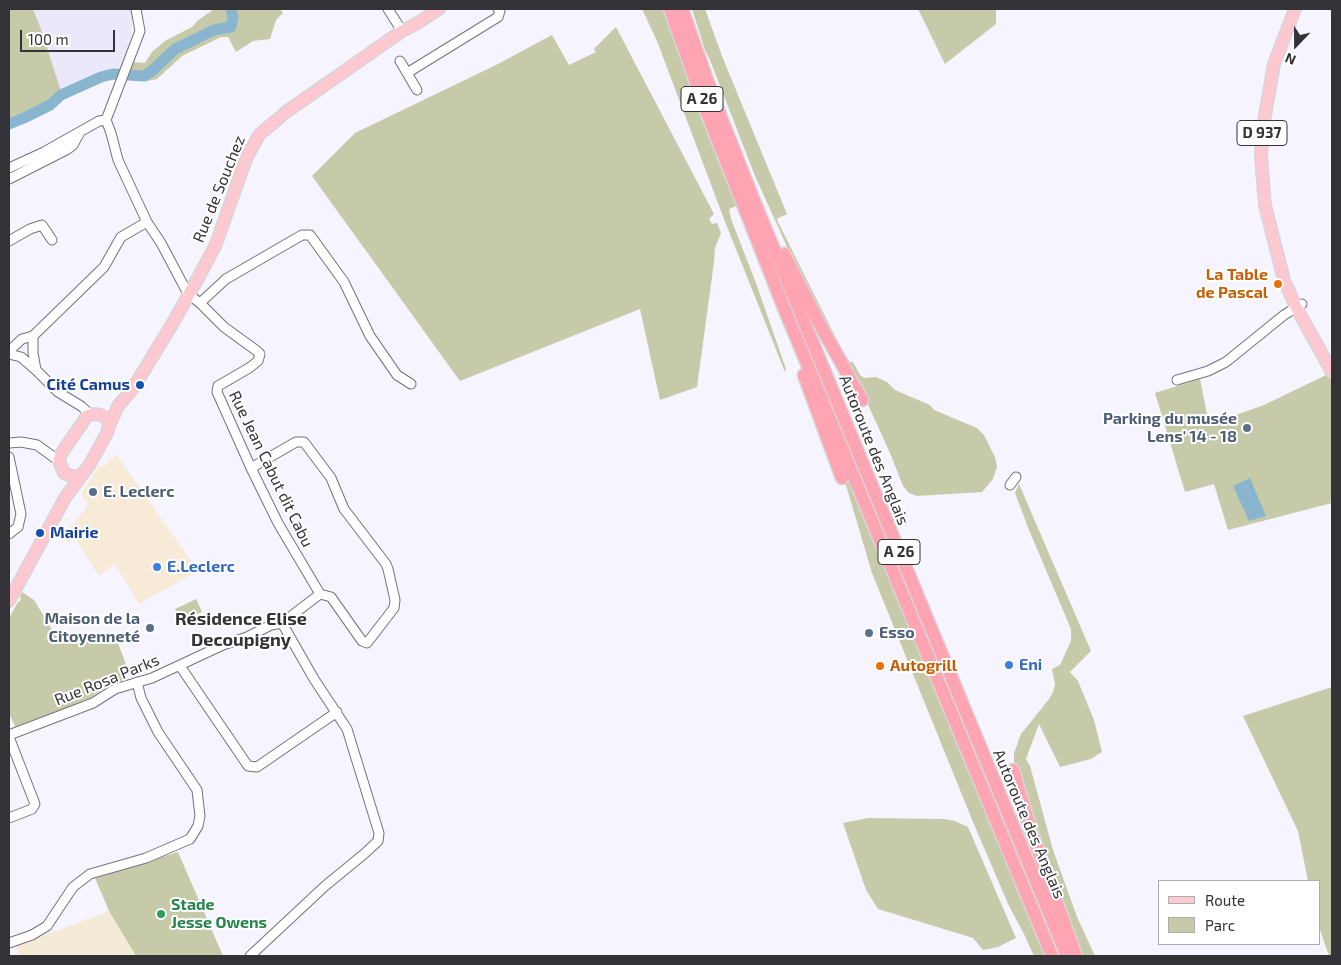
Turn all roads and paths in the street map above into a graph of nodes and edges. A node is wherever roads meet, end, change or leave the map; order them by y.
1 (136, 9) edge
2 (388, 9) edge
3 (429, 9) edge
4 (439, 9) edge
5 (498, 9) edge
6 (670, 9) edge
7 (682, 9) edge
8 (1296, 9) edge
9 (402, 31) junction
10 (400, 61) dead end
11 (407, 73) junction
12 (417, 90) dead end
13 (106, 120) junction
14 (80, 132) junction
15 (733, 148) junction
16 (9, 168) edge
17 (9, 179) edge
18 (147, 222) junction
19 (9, 240) edge
20 (52, 240) dead end
21 (188, 294) junction
22 (200, 303) junction
23 (1299, 306) junction
24 (784, 308) junction
25 (34, 336) junction
26 (9, 352) edge
27 (1332, 359) edge
28 (36, 370) junction
29 (1332, 372) edge
30 (1177, 380) dead end
31 (411, 384) dead end
32 (862, 400) dead end
33 (118, 406) junction
34 (94, 414) junction
35 (109, 426) junction
36 (9, 443) edge
37 (66, 446) junction
38 (42, 448) junction
39 (9, 457) edge
40 (59, 462) junction
41 (251, 468) junction
42 (64, 473) junction
43 (80, 476) junction
44 (1016, 477) dead end
45 (842, 478) dead end
46 (1010, 485) dead end
47 (65, 498) junction
48 (9, 534) edge
49 (320, 594) junction
50 (9, 601) edge
51 (282, 623) junction
52 (180, 666) junction
53 (137, 682) junction
54 (337, 712) junction
55 (9, 736) edge
56 (1013, 770) dead end
57 (9, 818) edge
58 (10, 943) edge
59 (250, 956) edge
60 (1052, 956) edge
61 (1067, 956) edge
62 (1076, 956) edge

1 - 13 street
2 - 9 street
3 - 9 main road, Rue de Souchez
4 - 9 main road, Rue de Souchez
5 - 11 street
6 - 24 highway, Autoroute des Anglais / A 26
7 - 15 highway, Autoroute des Anglais / A 26
8 - 23 main road, D 937
9 - 21 main road, Rue de Souchez
10 - 11 street
11 - 12 street
13 - 14 street
13 - 18 street
14 - 16 street
14 - 17 street
15 - 32 highway
15 - 61 highway, Autoroute des Anglais / A 26
18 - 21 street
18 - 25 street
19 - 20 street
21 - 22 street
21 - 33 main road, Rue de Souchez
22 - 31 street
22 - 41 street, Rue Jean Cabut dit Cabu
23 - 27 main road
23 - 29 main road, D 937
23 - 30 street
24 - 45 highway
24 - 60 highway, Autoroute des Anglais / A 26
25 - 26 street
25 - 28 street
26 - 28 street
28 - 34 street
33 - 34 main road, Rue de Souchez
33 - 35 main road, Rue de Souchez
34 - 35 main road
34 - 37 main road
35 - 43 main road, Rue de Souchez
36 - 38 street
37 - 38 street
37 - 40 main road
38 - 40 street
39 - 48 street
40 - 42 main road
41 - 49 street, Rue Jean Cabut dit Cabu
41 - 49 street
42 - 43 main road
42 - 47 main road
43 - 47 main road
44 - 46 street
47 - 50 main road
49 - 51 street, Rue Rosa Parks
51 - 52 street, Rue Rosa Parks
51 - 54 street
52 - 53 street, Rue Rosa Parks
52 - 54 street
53 - 55 street, Rue Rosa Parks
53 - 58 street
54 - 59 street
55 - 57 street
56 - 62 highway

